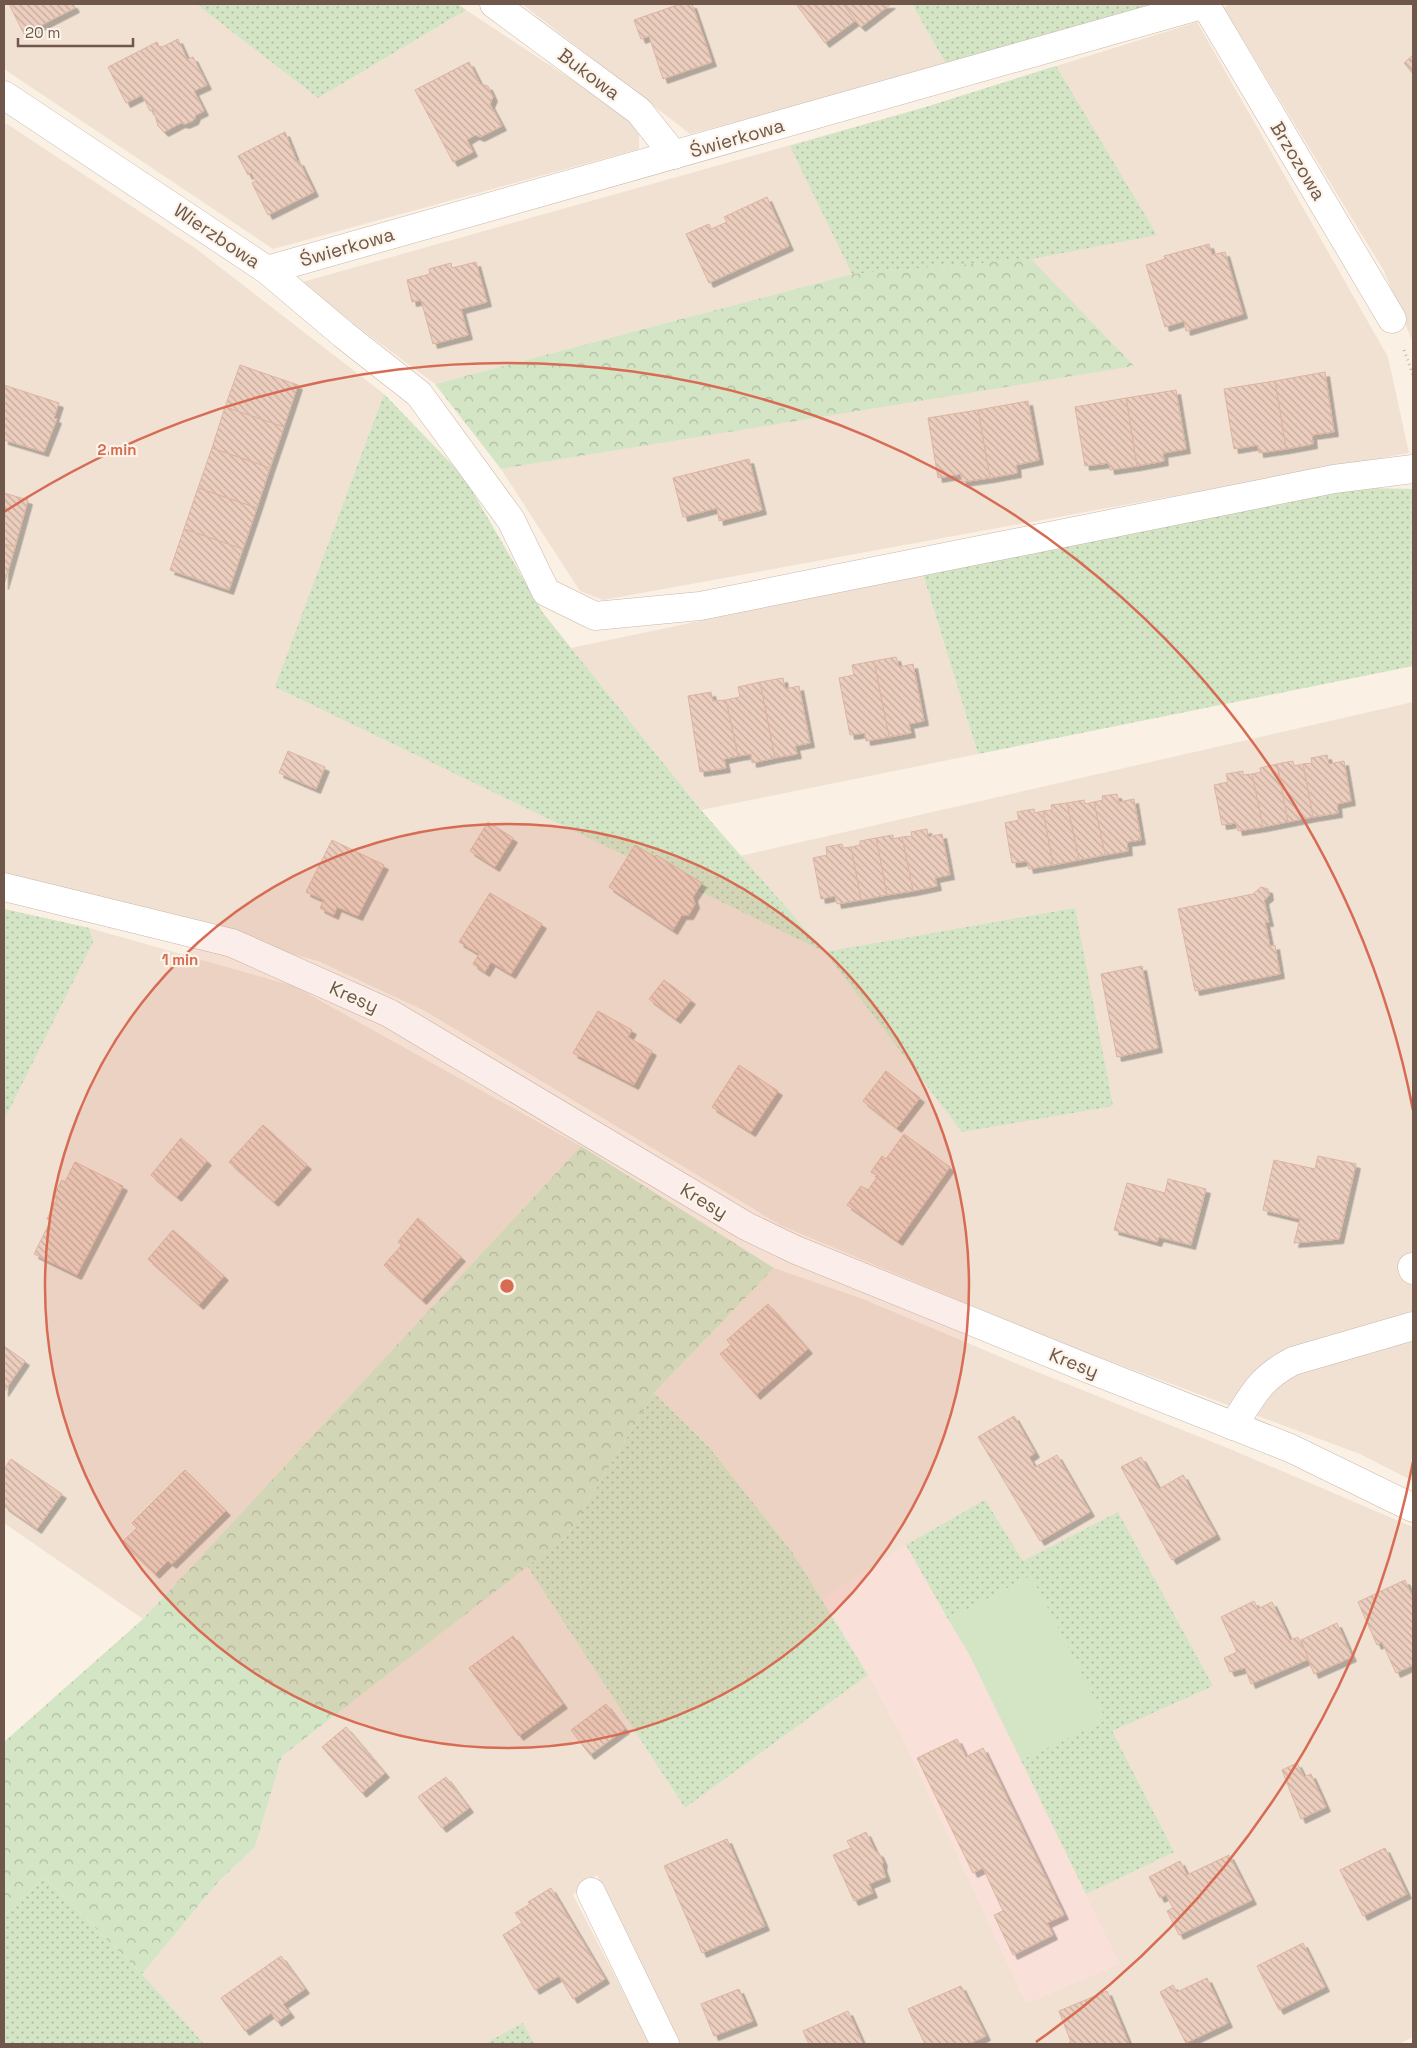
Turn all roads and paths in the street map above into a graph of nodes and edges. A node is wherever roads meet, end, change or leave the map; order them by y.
1 (494, 4) edge
2 (1205, 4) edge
3 (4, 95) edge
4 (674, 156) junction
5 (267, 270) junction
6 (1392, 319) dead end
7 (1413, 469) edge
8 (4, 887) edge
9 (1413, 1326) edge
10 (1233, 1426) junction
11 (1413, 1508) edge
12 (591, 1892) dead end
13 (665, 2044) edge

1 - 4 street, Bukowa
2 - 4 street, Świerkowa
2 - 6 street, Brzozowa
3 - 5 street, Wierzbowa
4 - 5 street, Świerkowa
5 - 7 street, Wierzbowa
8 - 10 street, Kresy
9 - 10 street
10 - 11 street, Kresy
12 - 13 street

